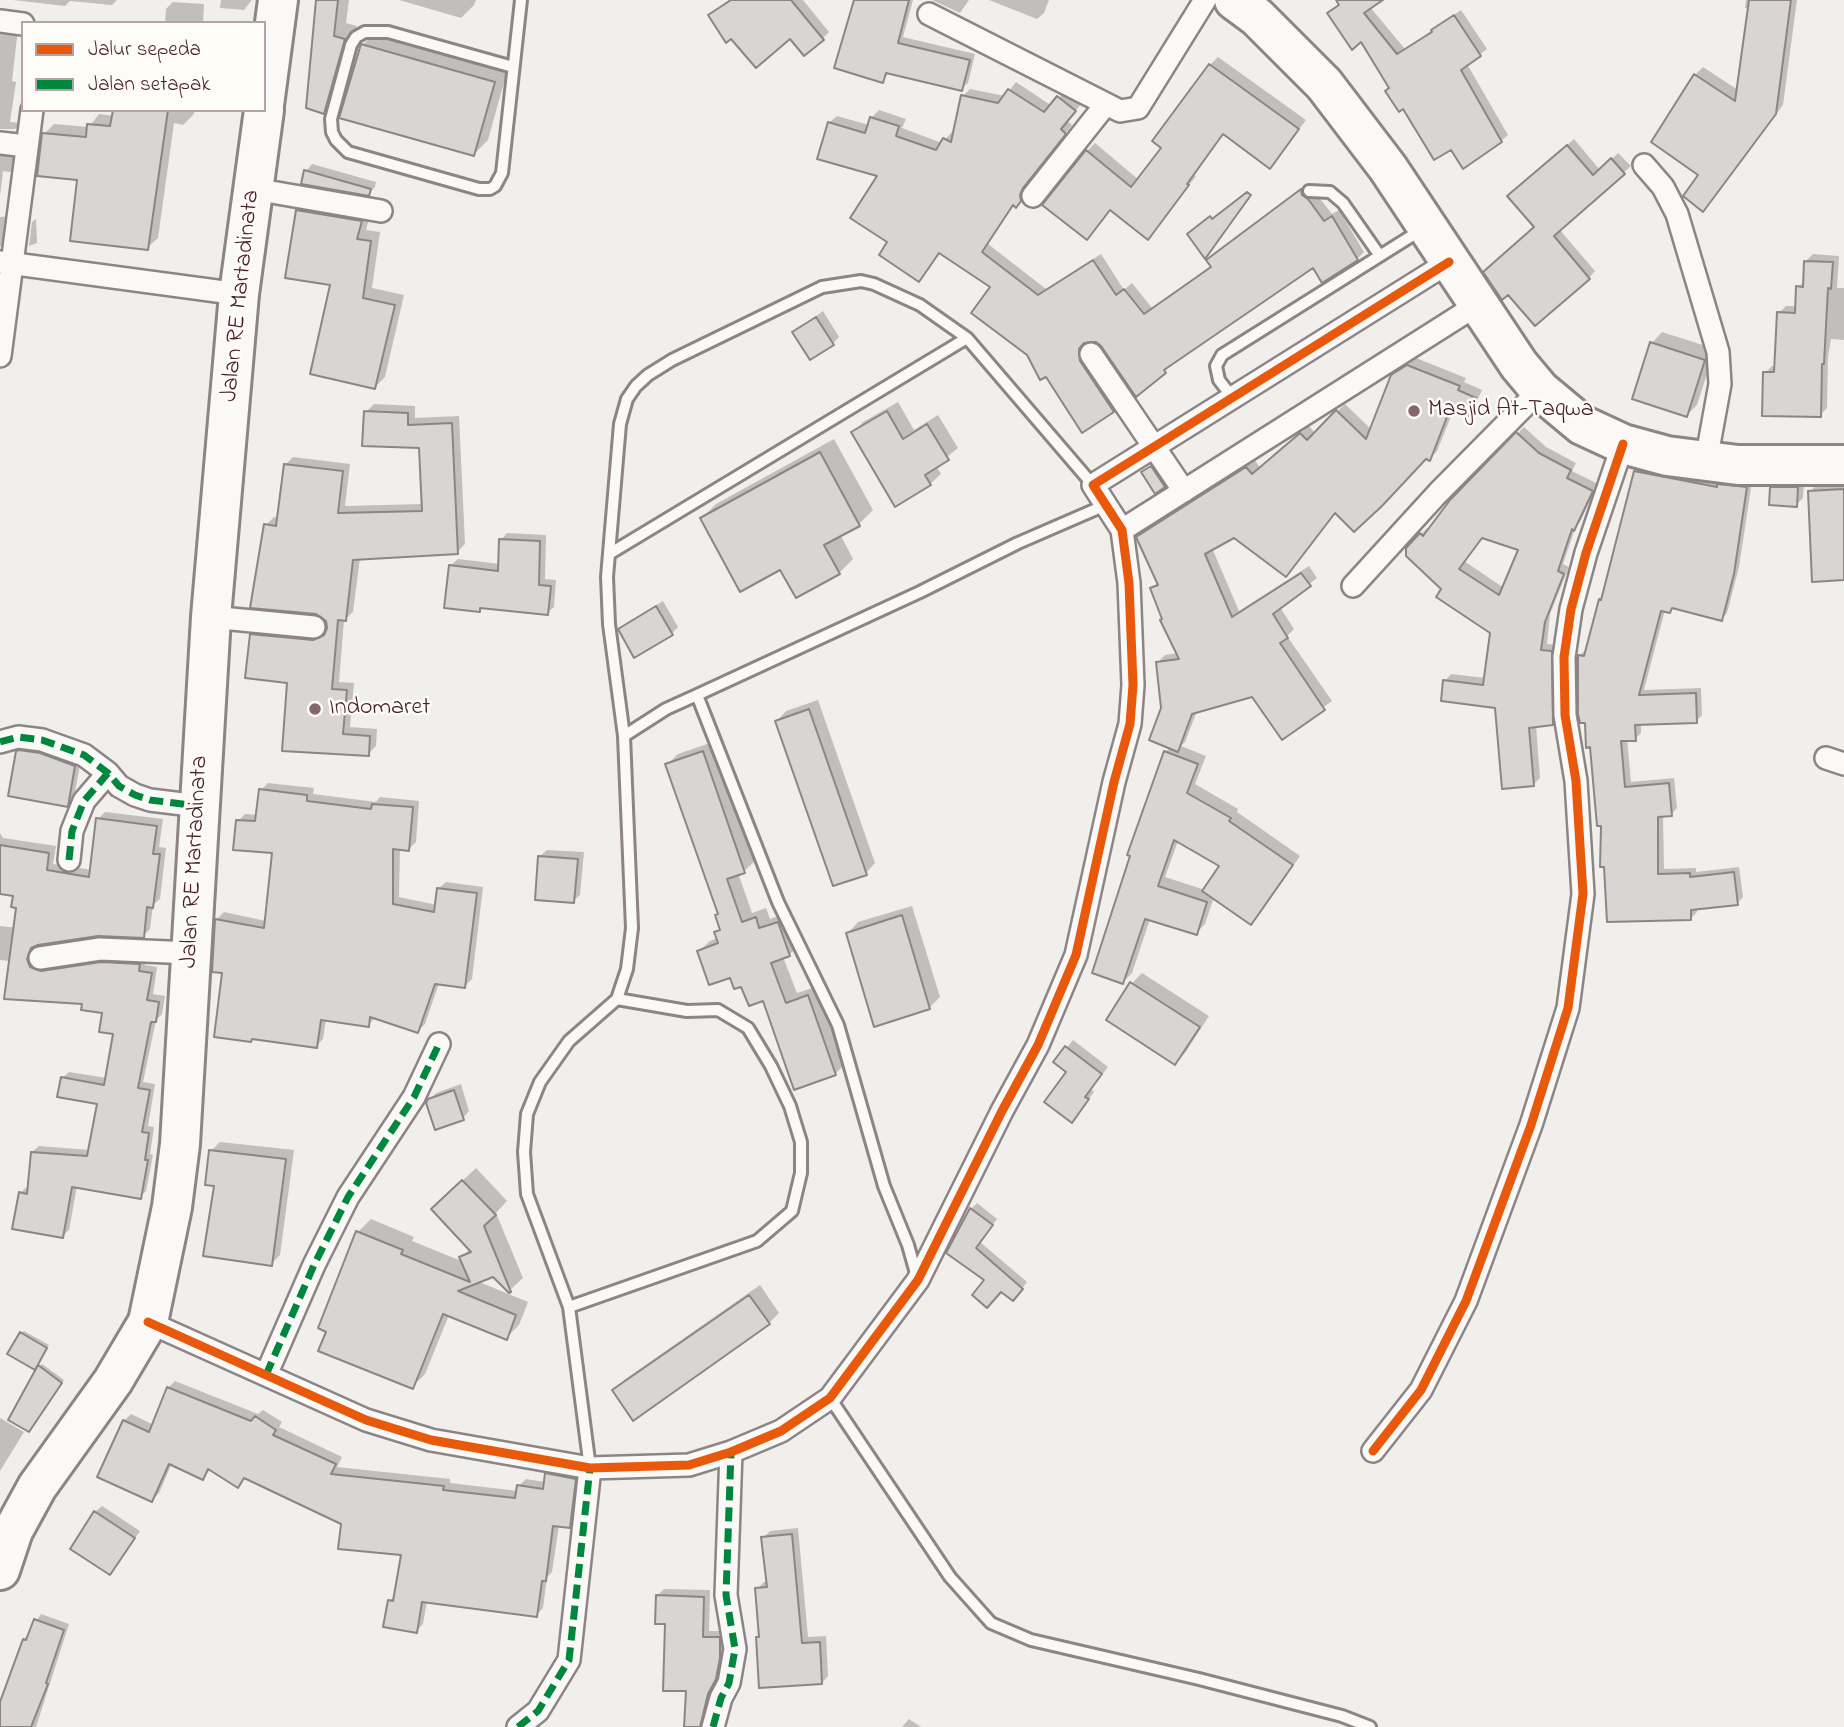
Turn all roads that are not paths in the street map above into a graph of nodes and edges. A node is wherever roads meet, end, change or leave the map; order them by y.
1 (278, 0) edge
2 (521, 0) edge
3 (1205, 0) edge
4 (1234, 0) edge
5 (929, 14) dead end
6 (0, 21) edge
7 (21, 24) edge
8 (513, 67) junction
9 (266, 93) edge
10 (1106, 104) junction
11 (32, 112) edge
12 (264, 112) edge
13 (0, 143) edge
14 (26, 146) junction
15 (1644, 165) dead end
16 (254, 189) junction
17 (1309, 191) dead end
18 (1033, 196) dead end
19 (381, 211) dead end
20 (1426, 227) junction
21 (1380, 256) junction
22 (1449, 262) junction
23 (6, 263) edge
24 (239, 294) junction
25 (1477, 305) junction
26 (967, 338) junction
27 (1091, 354) dead end
28 (0, 356) edge
29 (1540, 390) junction
30 (1232, 397) junction
31 (1623, 444) junction
32 (1154, 447) junction
33 (1706, 461) junction
34 (1844, 465) edge
35 (1093, 485) junction
36 (1184, 491) junction
37 (1108, 504) junction
38 (1122, 530) junction
39 (609, 554) junction
40 (1353, 586) dead end
41 (211, 617) junction
42 (314, 627) dead end
43 (697, 695) junction
44 (624, 736) junction
45 (0, 742) edge
46 (108, 773) junction
47 (200, 806) junction
48 (69, 860) dead end
49 (191, 953) junction
50 (40, 958) dead end
51 (617, 999) junction
52 (439, 1044) dead end
53 (918, 1280) junction
54 (569, 1307) junction
55 (148, 1322) junction
56 (267, 1375) junction
57 (830, 1398) junction
58 (1373, 1451) dead end
59 (731, 1452) junction
60 (590, 1468) junction
61 (0, 1570) edge
62 (518, 1727) edge
63 (713, 1727) edge
64 (1370, 1727) edge

1 - 9 highway, Jalan RE Martadinata
2 - 8 lane
3 - 10 street
4 - 20 highway
5 - 10 street
6 - 7 street
8 - 8 lane
10 - 18 street
11 - 14 street
12 - 16 highway, Jalan RE Martadinata
13 - 14 street
14 - 23 street
15 - 33 street
16 - 19 street
16 - 24 highway, Jalan RE Martadinata
17 - 21 lane
20 - 21 lane
20 - 22 highway
21 - 30 lane
22 - 25 highway
22 - 30 street
23 - 24 street
23 - 28 street
24 - 41 highway, Jalan RE Martadinata
25 - 29 highway
25 - 36 street
26 - 35 lane
26 - 39 lane
26 - 39 lane
27 - 32 street
29 - 31 highway
29 - 40 street
30 - 32 street
31 - 33 highway
31 - 58 street
32 - 35 street
32 - 36 street
33 - 34 highway
35 - 37 street
36 - 38 street
37 - 38 street
37 - 43 lane
38 - 53 street
39 - 44 lane
41 - 42 street
41 - 47 highway, Jalan RE Martadinata
43 - 44 lane
43 - 53 lane
44 - 51 lane
45 - 46 street
46 - 47 street
46 - 48 street
47 - 49 highway, Jalan RE Martadinata
49 - 50 street
49 - 55 highway, Jalan RE Martadinata
51 - 54 lane
51 - 54 lane
52 - 56 street
53 - 57 street
54 - 60 lane
55 - 56 street
55 - 61 highway, Jalan RE Martadinata
56 - 60 street
57 - 59 street
57 - 64 lane
59 - 60 street
59 - 63 street
60 - 62 street

